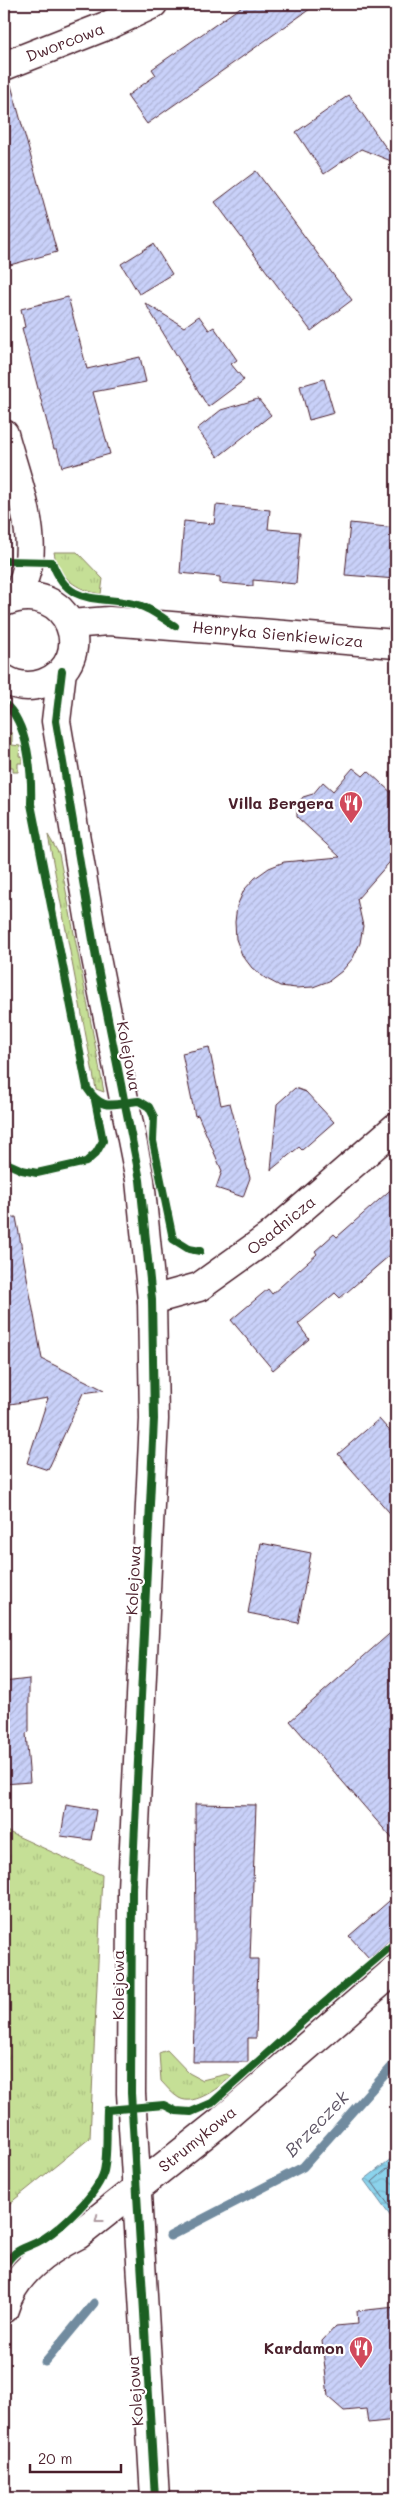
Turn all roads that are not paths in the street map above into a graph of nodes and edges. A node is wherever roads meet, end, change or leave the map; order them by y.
1 (153, 4) edge
2 (4, 66) edge
3 (4, 434) edge
4 (21, 599) edge
5 (70, 624) junction
6 (396, 644) edge
7 (62, 671) junction
8 (4, 679) edge
9 (37, 686) junction
10 (56, 721) junction
11 (396, 1127) edge
12 (152, 1300) junction
13 (396, 1969) edge
14 (136, 2189) junction
15 (4, 2309) edge
16 (156, 2498) edge

1 - 2 street, Dworcowa
3 - 4 street
4 - 5 street
5 - 6 street, Henryka Sienkiewicza
5 - 7 street, Kolejowa
7 - 9 street
7 - 10 street, Kolejowa
8 - 9 street
9 - 10 street, Kolejowa
10 - 12 street, Kolejowa
11 - 12 street, Osadnicza
12 - 14 street, Kolejowa
13 - 14 street, Strumykowa
14 -> 15 street, Strumykowa
14 - 16 street, Kolejowa

